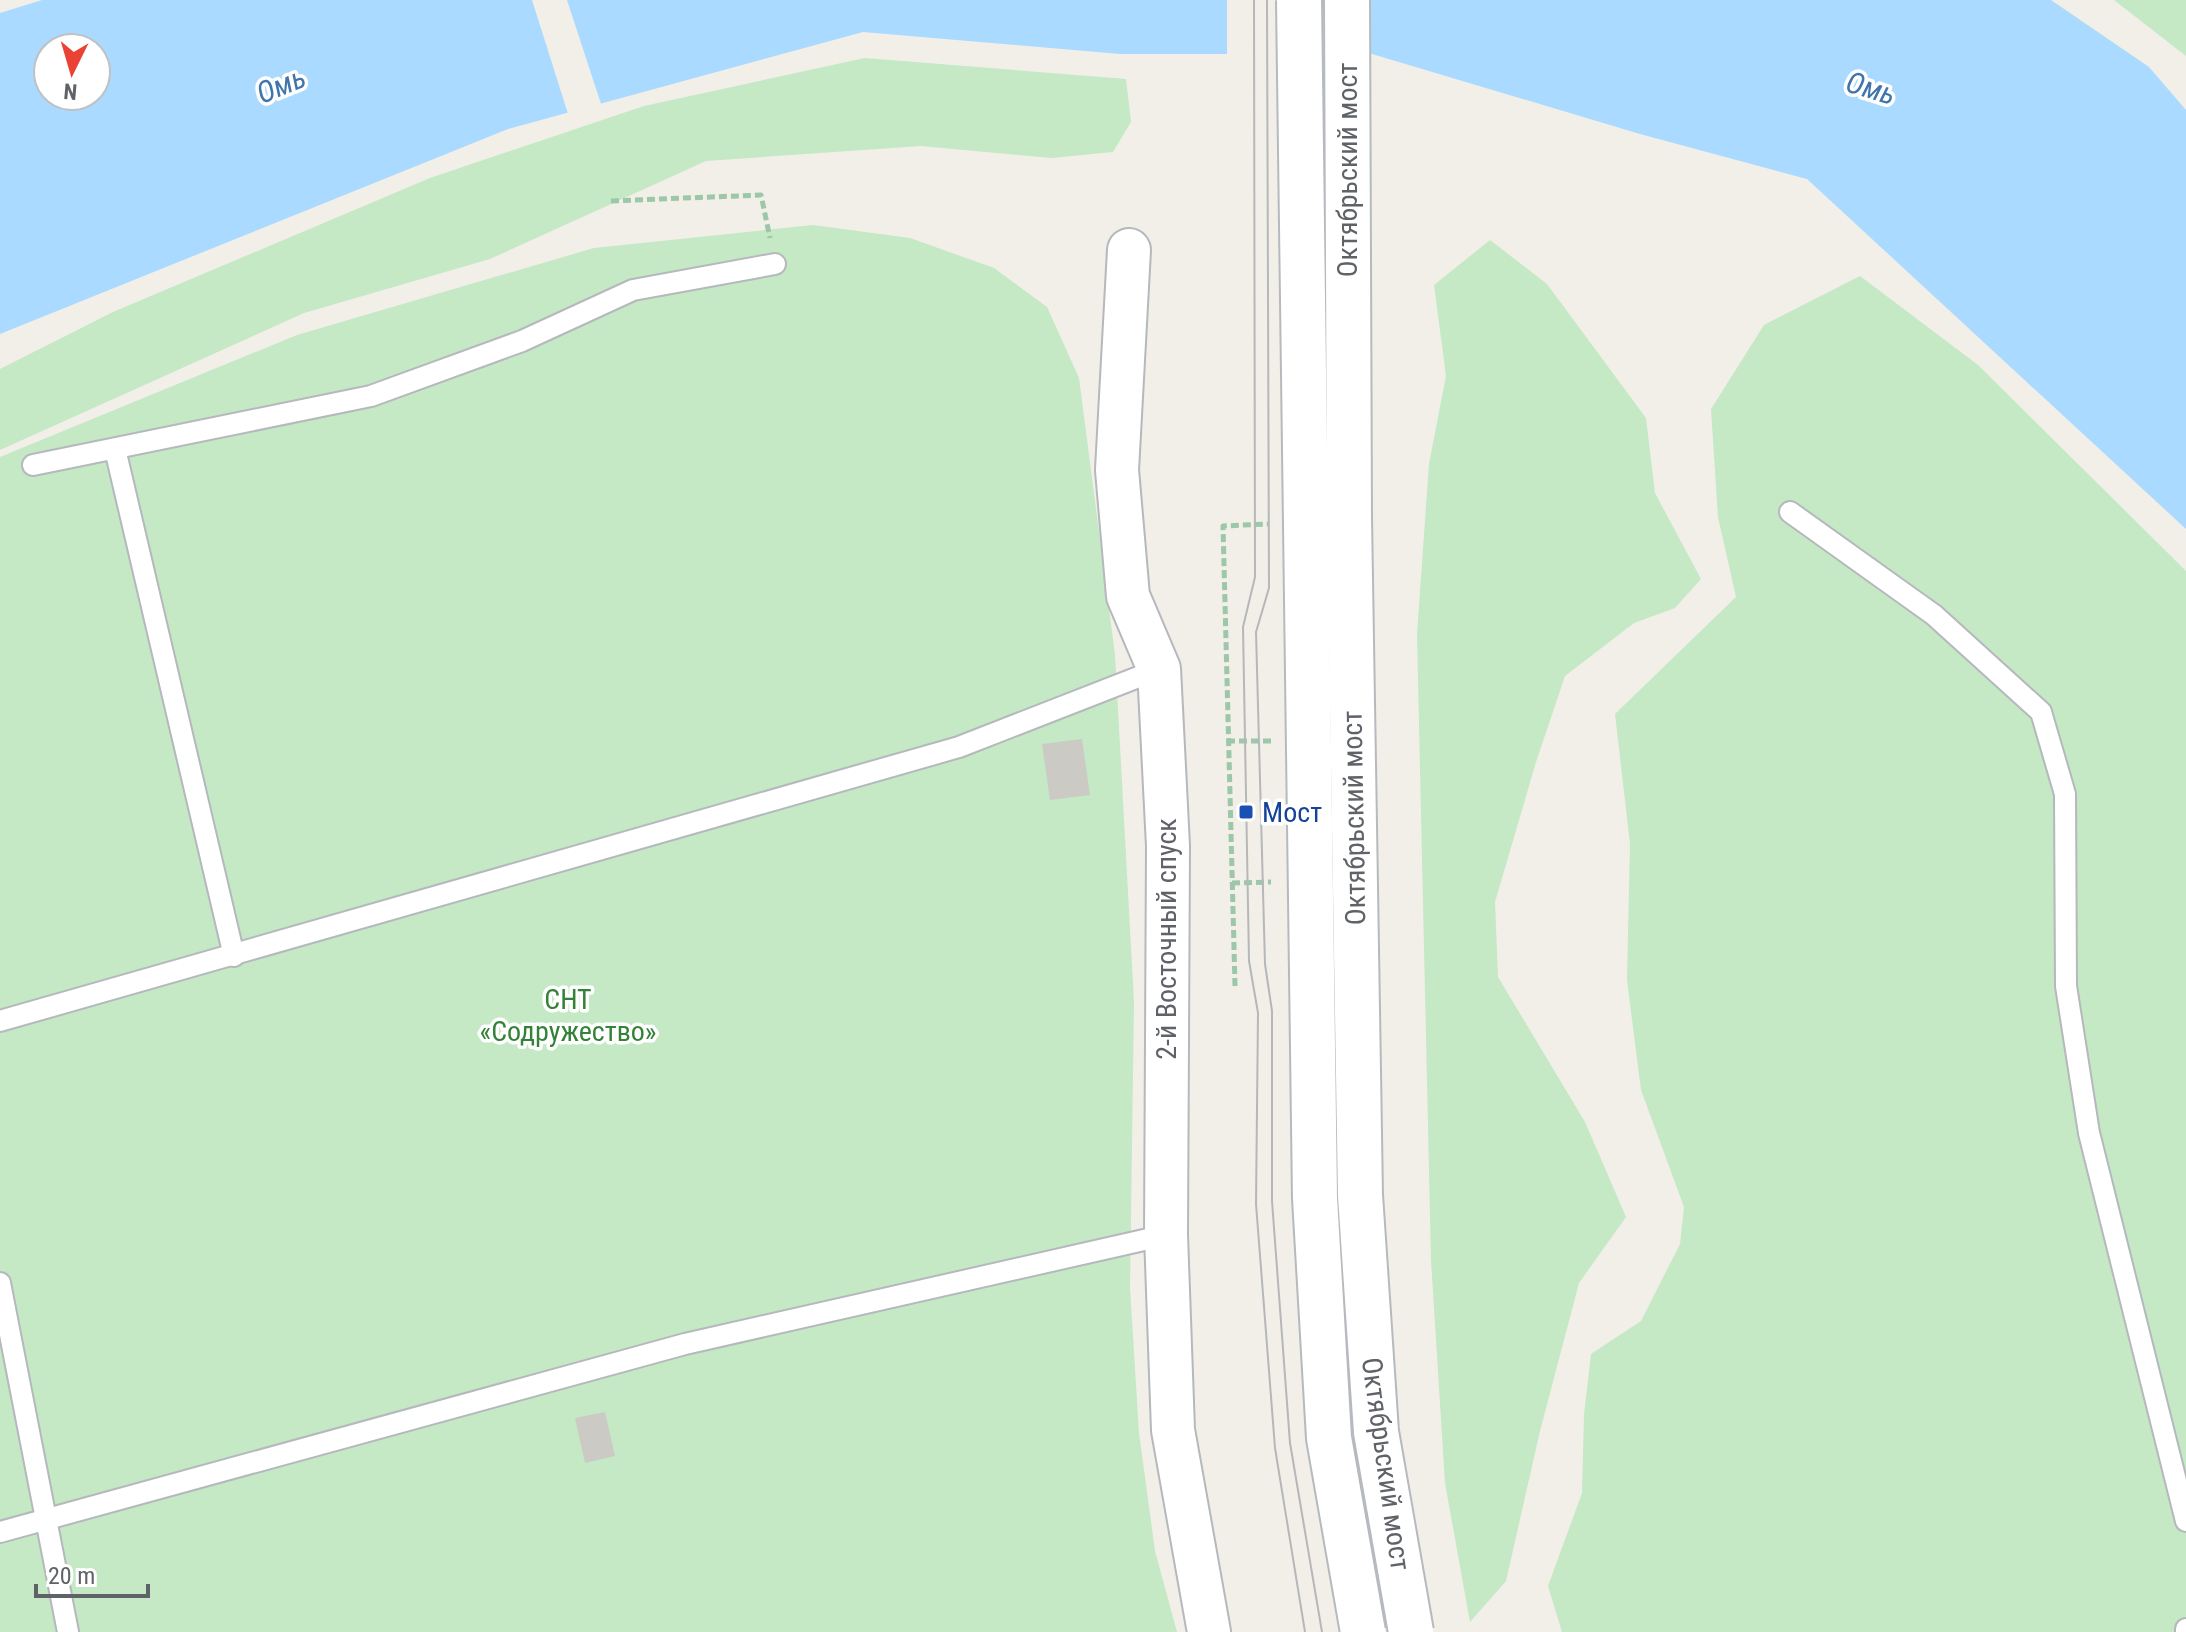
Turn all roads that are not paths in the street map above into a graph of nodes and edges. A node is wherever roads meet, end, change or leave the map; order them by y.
1 (1299, 0) edge
2 (1347, 0) edge
3 (1129, 250) dead end
4 (775, 264) road end
5 (115, 449) junction
6 (33, 465) dead end
7 (1790, 512) dead end
8 (1159, 669) junction
9 (234, 956) junction
10 (0, 1021) edge
11 (1166, 1235) junction
12 (0, 1283) edge
13 (47, 1520) junction
14 (2186, 1521) edge
15 (0, 1532) edge
16 (68, 1632) edge
17 (1209, 1632) edge
18 (1363, 1632) edge
19 (1411, 1632) edge

1 - 18 main road, Октябрьский мост, bridge
2 - 19 main road, Октябрьский мост, bridge
3 - 8 street, 2-й Восточный спуск
4 - 5 lane
5 - 6 lane
5 - 9 lane
7 - 14 lane
8 - 9 lane
8 - 11 street, 2-й Восточный спуск
9 - 10 lane
11 - 13 lane
11 - 17 street, 2-й Восточный спуск
12 - 13 lane
13 - 15 lane
13 - 16 lane

